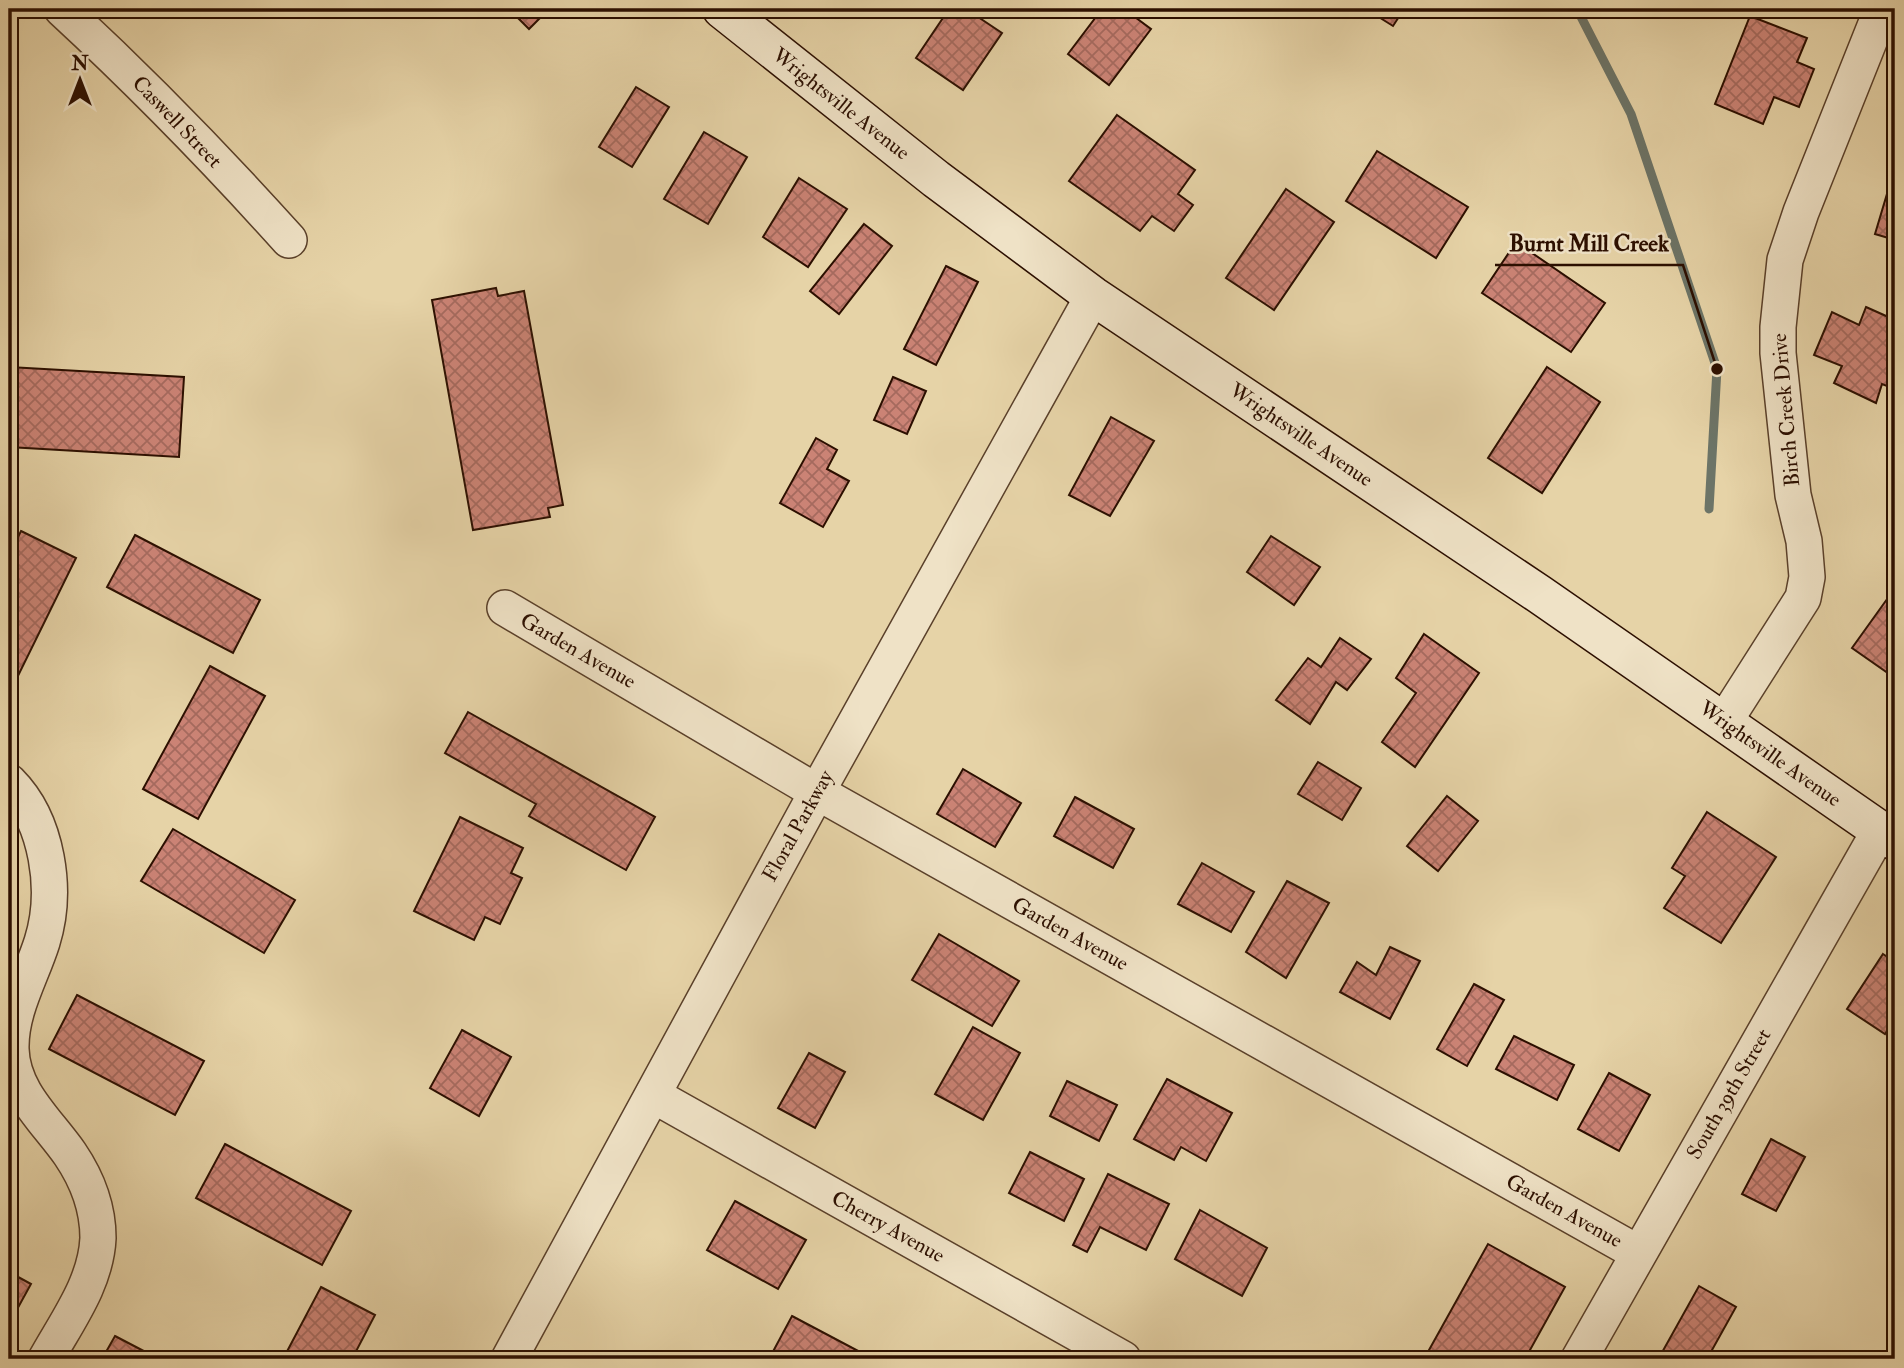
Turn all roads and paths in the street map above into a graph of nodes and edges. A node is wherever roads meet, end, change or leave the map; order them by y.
1 (62, 9) edge
2 (722, 9) edge
3 (1882, 9) edge
4 (289, 240) dead end
5 (1093, 296) junction
6 (505, 608) dead end
7 (1724, 722) junction
8 (9, 782) edge
9 (817, 792) junction
10 (1887, 835) edge
11 (653, 1095) junction
12 (1638, 1253) junction
13 (46, 1359) edge
14 (509, 1359) edge
15 (1123, 1359) edge
16 (1579, 1359) edge

1 - 4 street, Caswell Street
2 - 5 street, Wrightsville Avenue
3 - 7 street, Birch Creek Drive
5 - 7 street, Wrightsville Avenue
5 - 9 street, Floral Parkway
6 - 9 street, Garden Avenue
7 - 10 street, Wrightsville Avenue
8 - 13 street
9 - 11 street, Floral Parkway
9 - 12 street, Garden Avenue
10 - 12 street, South 39th Street
11 - 14 street, Floral Parkway
11 - 15 street, Cherry Avenue
12 - 16 street, South 39th Street

